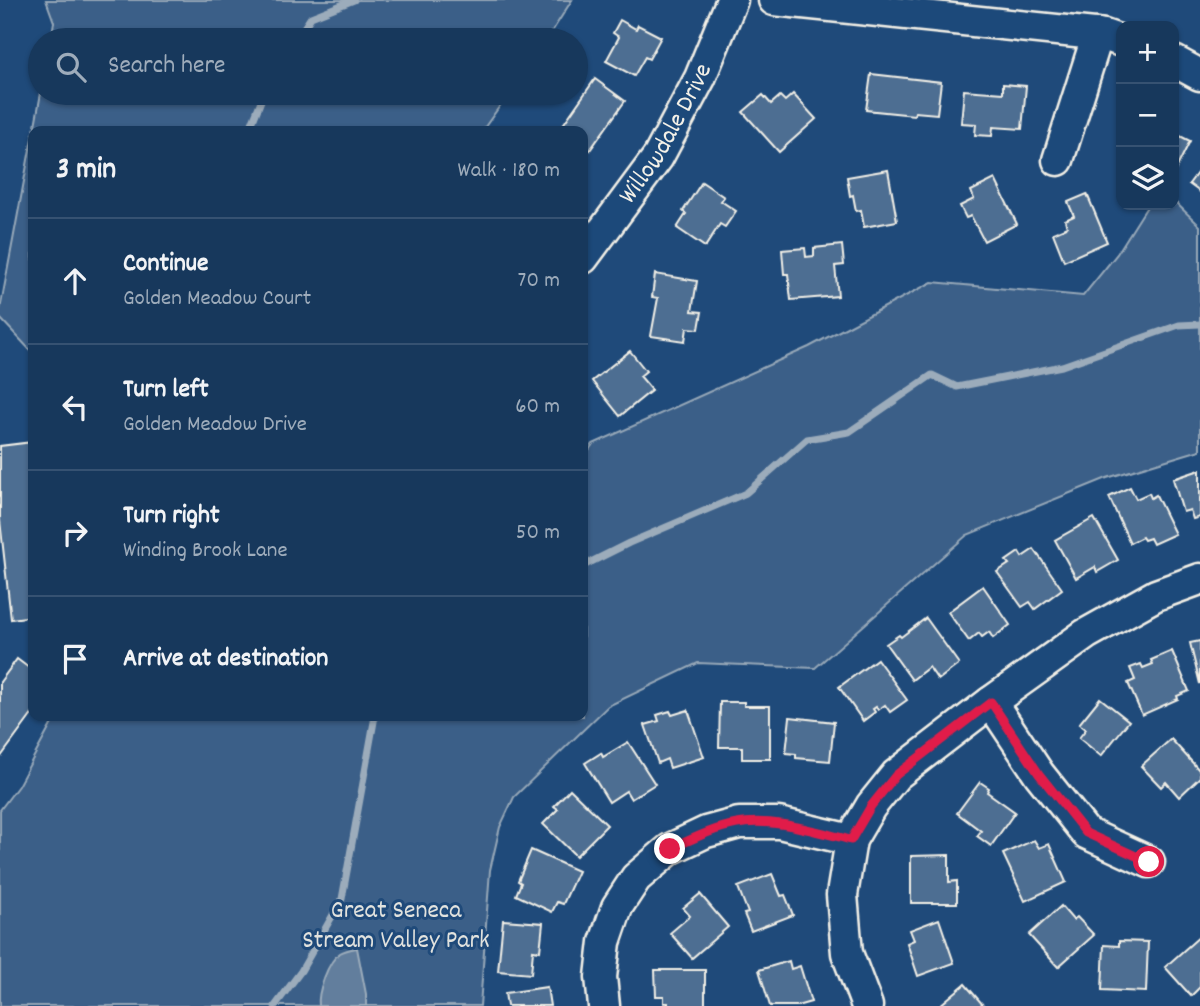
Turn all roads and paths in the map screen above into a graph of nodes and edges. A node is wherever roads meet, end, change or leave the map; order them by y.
1 (732, 0) edge
2 (774, 0) edge
3 (932, 9) edge
4 (1109, 37) edge
5 (1179, 64) edge
6 (1200, 75) edge
7 (1058, 160) dead end
8 (588, 251) edge
9 (1200, 579) edge
10 (991, 702) junction
11 (851, 840) junction
12 (1149, 862) dead end
13 (604, 1006) edge
14 (867, 1006) edge

1 - 8 street, Willowdale Drive
2 - 3 street
3 - 4 street
4 - 7 street
5 - 6 street
9 - 10 street
10 - 11 street
10 - 12 street
11 - 13 street
11 - 14 street

